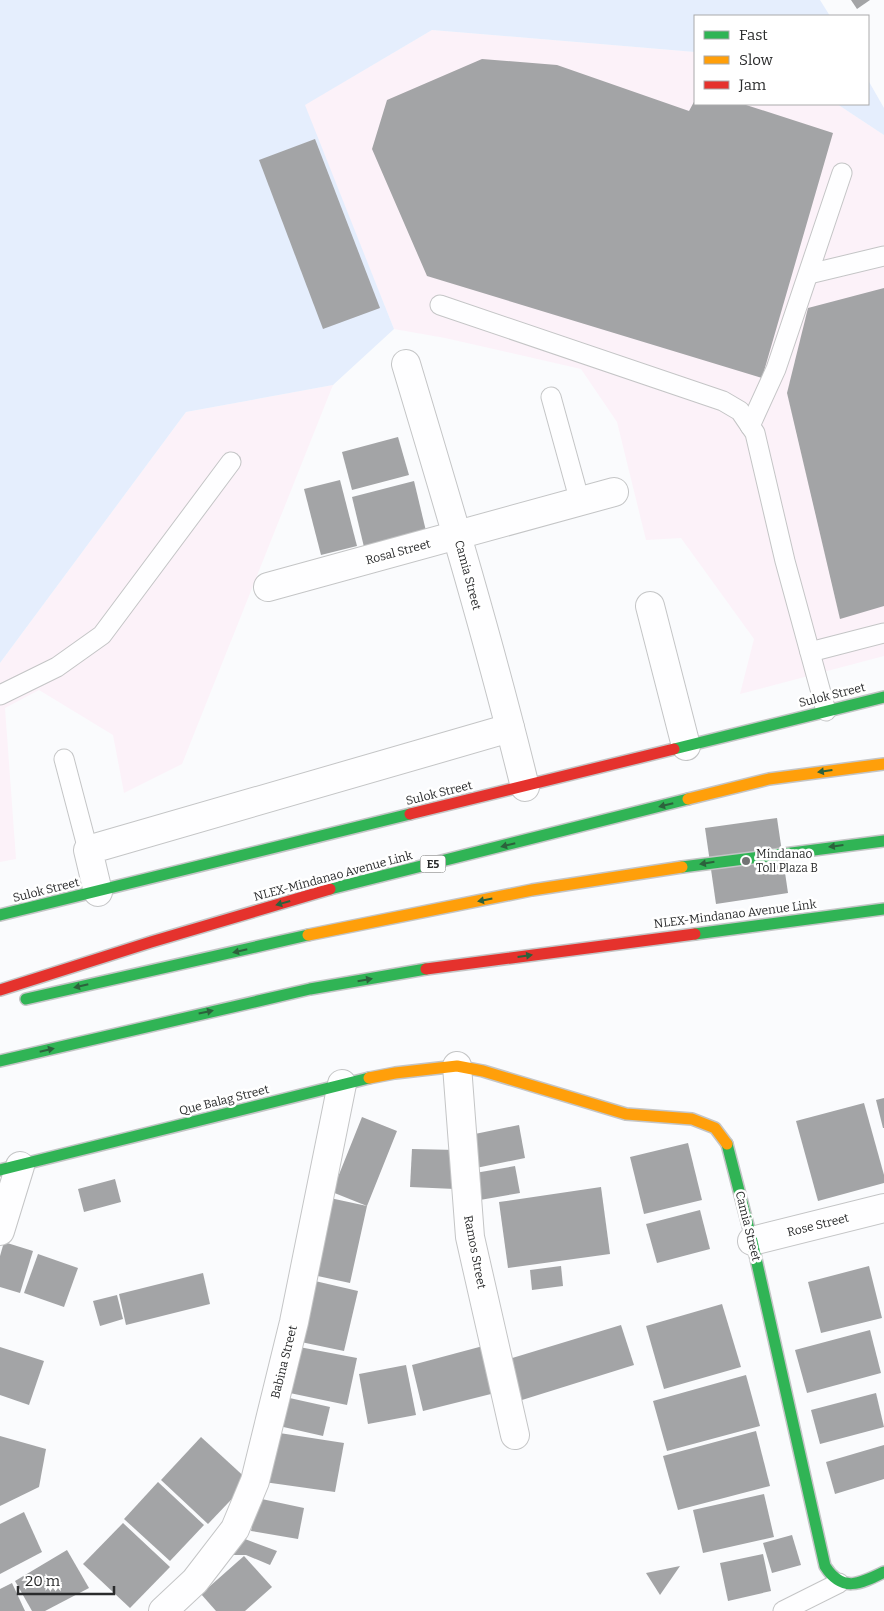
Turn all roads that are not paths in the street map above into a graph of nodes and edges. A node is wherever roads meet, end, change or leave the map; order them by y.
1 (842, 173) dead end
2 (884, 256) edge
3 (809, 274) junction
4 (440, 305) dead end
5 (406, 364) dead end
6 (551, 397) dead end
7 (750, 426) junction
8 (231, 462) dead end
9 (614, 492) dead end
10 (580, 502) junction
11 (458, 536) junction
12 (268, 587) dead end
13 (650, 606) dead end
14 (884, 633) edge
15 (810, 652) junction
16 (0, 695) edge
17 (884, 696) edge
18 (826, 711) junction
19 (510, 728) junction
20 (686, 746) junction
21 (64, 759) dead end
22 (884, 764) edge
23 (525, 787) junction
24 (884, 841) edge
25 (88, 850) junction
26 (98, 892) junction
27 (884, 909) edge
28 (0, 915) edge
29 (0, 990) edge
30 (19, 1000) dead end
31 (0, 1061) edge
32 (457, 1066) junction
33 (342, 1084) junction
34 (10, 1168) edge
35 (884, 1208) edge
36 (0, 1231) edge
37 (752, 1241) junction
38 (515, 1435) dead end
39 (884, 1572) edge
40 (839, 1583) junction
41 (163, 1611) edge
42 (782, 1611) edge

1 - 3 lane
2 - 3 lane
3 - 7 lane
4 - 7 lane
5 - 11 street, Camia Street
6 - 10 lane
7 - 15 lane
8 - 16 lane
9 - 10 street, Rosal Street
10 - 11 street, Rosal Street
11 - 12 street, Rosal Street
11 - 19 street, Camia Street
13 - 20 street
14 - 15 lane
15 - 18 lane
17 - 18 main road, Sulok Street
18 - 20 main road, Sulok Street
19 - 23 street, Camia Street
19 - 25 street
20 - 23 main road, Sulok Street
21 - 25 lane
22 -> 29 main road, NLEX-Mindanao Avenue Link / E5
23 - 26 main road, Sulok Street
24 -> 30 main road
25 - 26 street
26 - 28 main road, Sulok Street
31 -> 27 main road, NLEX-Mindanao Avenue Link
32 - 33 main road, Que Balag Street
32 - 37 main road, Camia Street
32 - 38 street, Ramos Street
33 - 34 main road, Que Balag Street
33 - 41 street, Babina Street
34 - 36 street
35 - 37 street, Rose Street
37 - 40 main road, Camia Street
39 - 40 main road
40 - 42 lane

